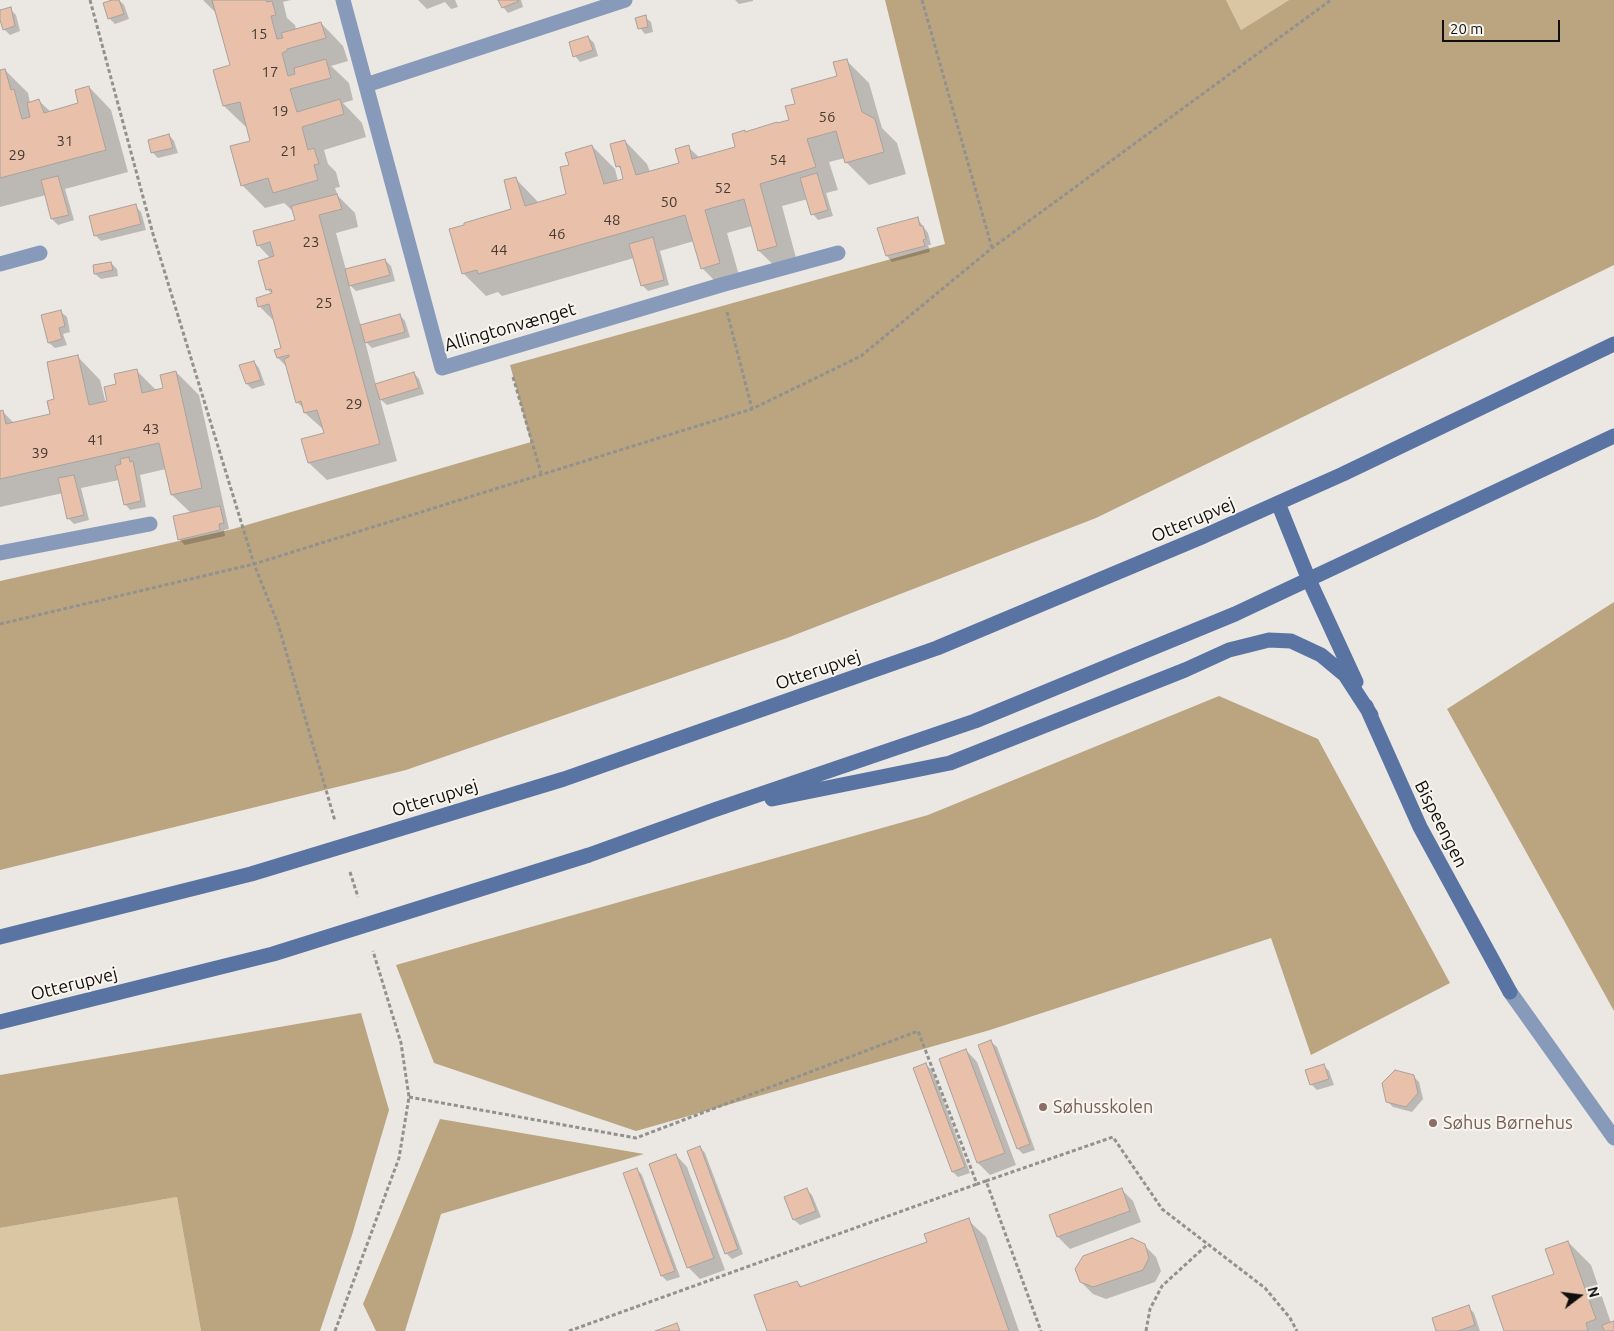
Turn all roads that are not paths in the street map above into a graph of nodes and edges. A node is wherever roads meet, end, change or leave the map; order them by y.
1 (343, 0) edge
2 (625, 0) edge
3 (366, 85) junction
4 (40, 253) dead end
5 (838, 253) dead end
6 (0, 264) edge
7 (1614, 344) edge
8 (1614, 436) edge
9 (1278, 503) junction
10 (150, 524) dead end
11 (0, 553) edge
12 (1309, 580) junction
13 (1371, 715) junction
14 (714, 810) junction
15 (0, 937) edge
16 (1510, 992) joint
17 (0, 1022) edge
18 (1614, 1138) edge

1 - 3 street, Allingtonvænget
2 - 3 street
3 - 5 street, Allingtonvænget
4 - 6 street
7 - 9 main road, Otterupvej
8 - 12 main road, Otterupvej
9 - 12 main road, Bispeengen
9 - 15 main road, Otterupvej
10 - 11 street
12 - 13 main road, Bispeengen
12 - 14 main road, Otterupvej
13 - 14 main road
13 - 16 main road, Bispeengen
14 - 17 main road, Otterupvej
16 - 18 street, Bispeengen

